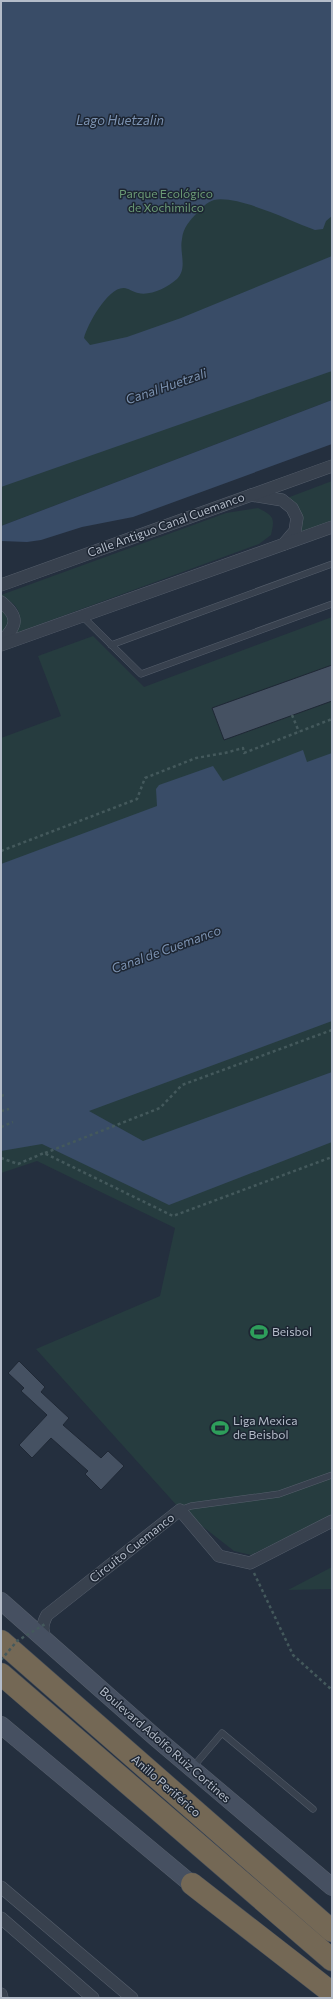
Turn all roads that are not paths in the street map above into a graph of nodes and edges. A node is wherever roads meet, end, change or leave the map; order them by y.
1 (332, 466) edge
2 (250, 495) junction
3 (332, 527) edge
4 (283, 545) junction
5 (332, 564) edge
6 (1, 585) edge
7 (1, 602) edge
8 (332, 604) edge
9 (82, 616) junction
10 (1, 642) edge
11 (1, 645) edge
12 (112, 645) junction
13 (332, 1475) edge
14 (180, 1510) junction
15 (332, 1521) edge
16 (1, 1601) edge
17 (51, 1612) junction
18 (19, 1618) junction
19 (1, 1641) edge
20 (47, 1642) junction
21 (1, 1674) edge
22 (1, 1725) edge
23 (192, 1769) junction
24 (314, 1809) dead end
25 (192, 1884) junction
26 (1, 1887) edge
27 (332, 1887) edge
28 (306, 1908) junction
29 (332, 1914) edge
30 (1, 1918) edge
31 (332, 1931) edge
32 (332, 1960) edge
33 (332, 1993) edge
34 (1, 1994) edge
35 (2, 1998) edge
36 (93, 1998) edge
37 (132, 1998) edge
38 (320, 1998) edge

1 - 2 street, Calle Antiguo Canal Cuemanco
2 - 4 street
2 - 6 street, Calle Antiguo Canal Cuemanco
3 - 4 street
4 - 9 street
5 - 12 lane
7 - 10 street
8 - 12 lane
9 - 11 street
9 - 12 lane
13 - 14 lane
14 - 15 street, Circuito Cuemanco
14 - 17 street, Circuito Cuemanco
16 - 18 main road, Boulevard Adolfo Ruiz Cortines
17 - 18 street, Circuito Cuemanco
17 - 20 street, Circuito Cuemanco
18 - 20 main road, Boulevard Adolfo Ruiz Cortines
19 - 28 highway, Anillo Periférico
20 - 23 main road, Boulevard Adolfo Ruiz Cortines
21 - 32 highway, Anillo Periférico
22 - 25 main road
23 - 24 lane
23 - 27 main road, Boulevard Adolfo Ruiz Cortines
25 - 33 highway
25 - 38 main road
26 - 37 street
28 - 29 highway
28 - 31 highway, Anillo Periférico
30 - 36 street
34 - 35 street

